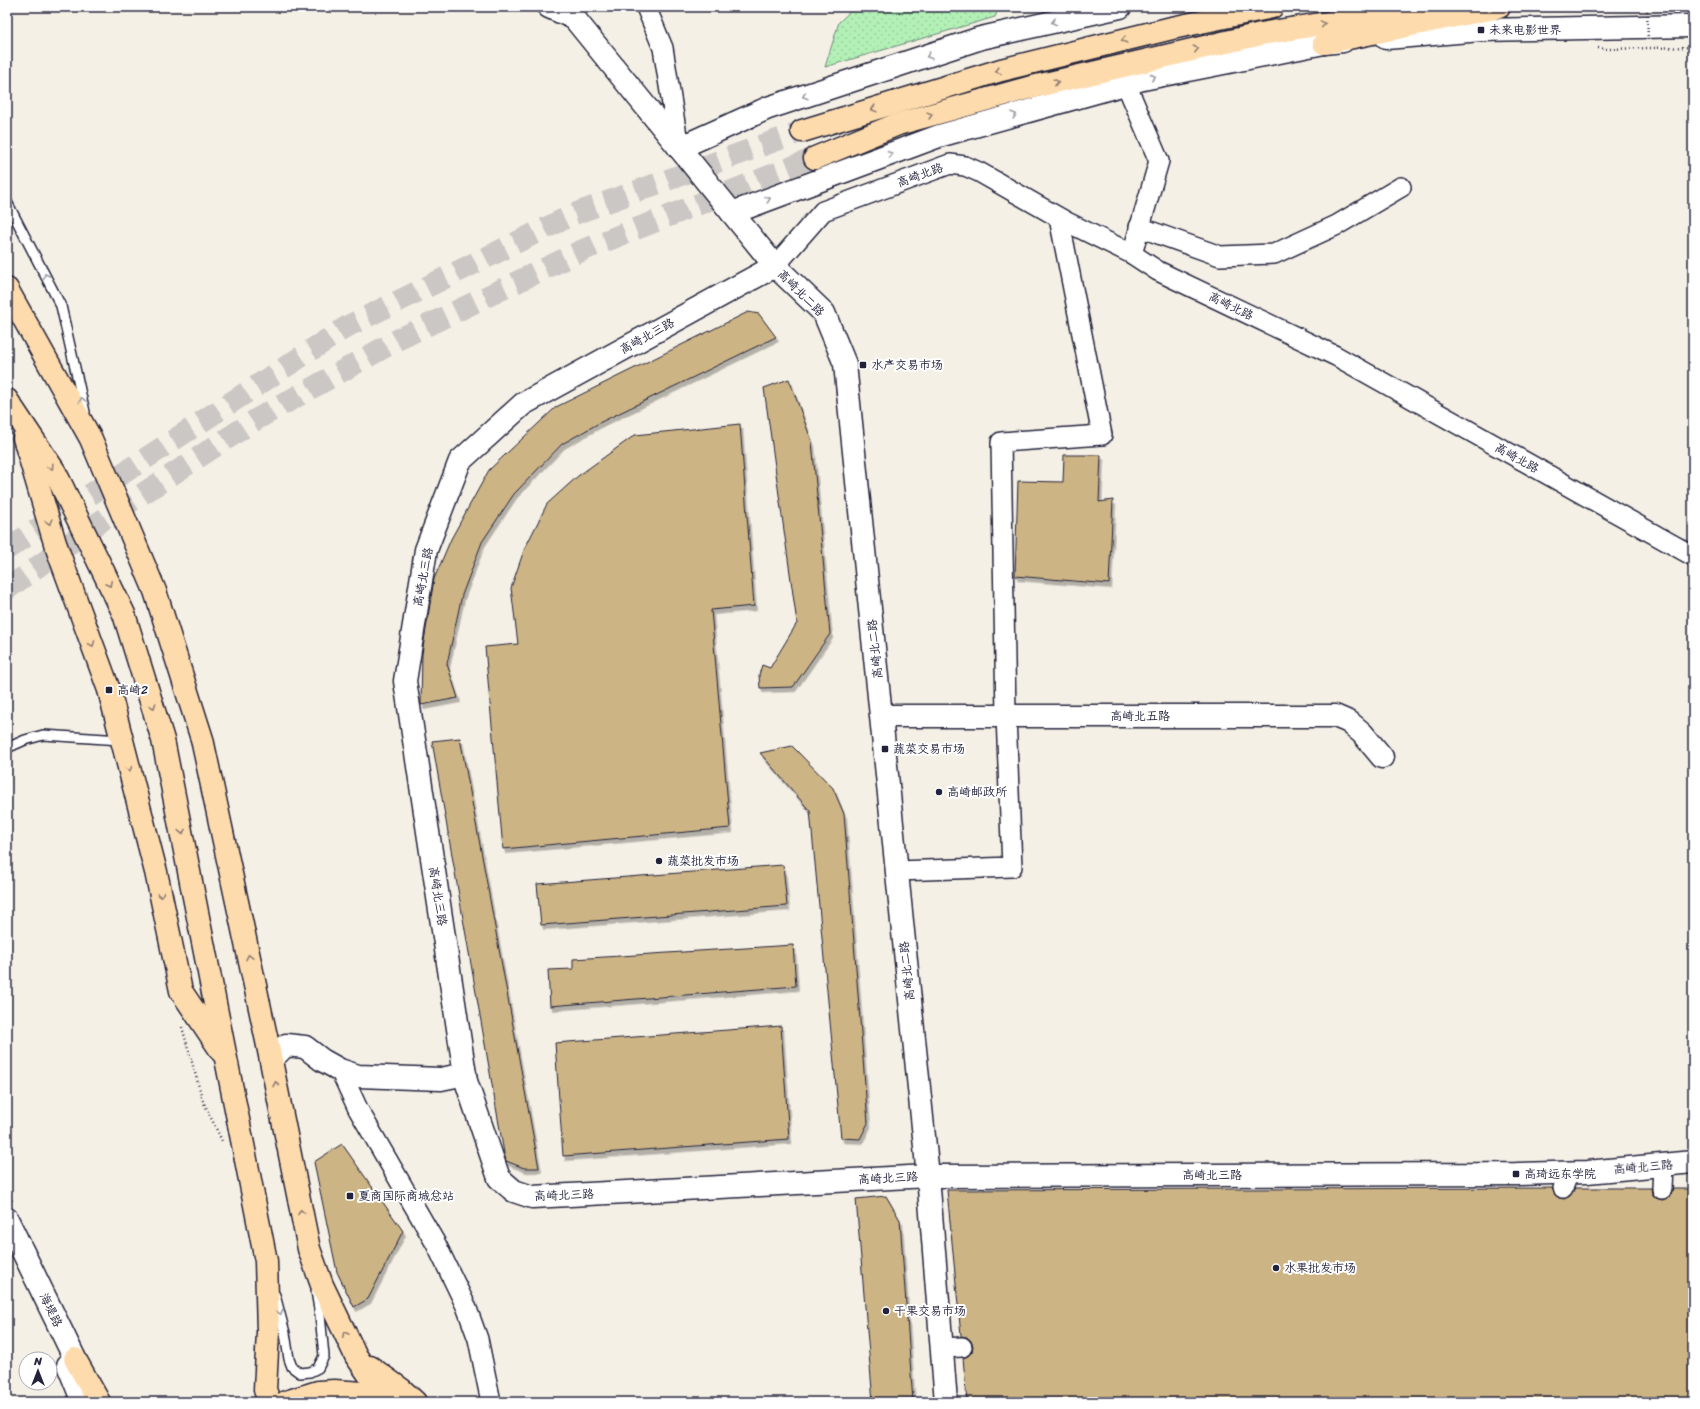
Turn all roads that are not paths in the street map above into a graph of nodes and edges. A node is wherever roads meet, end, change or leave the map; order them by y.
1 (549, 7) edge
2 (646, 7) edge
3 (1120, 7) edge
4 (1272, 7) edge
5 (1423, 7) edge
6 (1499, 7) edge
7 (577, 13) edge
8 (1693, 26) edge
9 (1324, 42) junction
10 (1126, 84) junction
11 (802, 131) tunnel mouth
12 (679, 148) junction
13 (815, 158) tunnel mouth
14 (1401, 187) dead end
15 (7, 202) edge
16 (732, 213) junction
17 (1060, 218) junction
18 (1139, 227) junction
19 (1132, 254) junction
20 (775, 266) junction
21 (7, 289) edge
22 (13, 408) edge
23 (91, 438) junction
24 (1693, 556) edge
25 (1006, 715) junction
26 (882, 716) junction
27 (122, 740) junction
28 (7, 748) edge
29 (1382, 757) dead end
30 (897, 871) junction
31 (271, 1060) junction
32 (228, 1061) junction
33 (340, 1070) junction
34 (465, 1074) junction
35 (1693, 1162) edge
36 (1662, 1165) junction
37 (928, 1176) junction
38 (1662, 1189) dead end
39 (7, 1220) edge
40 (7, 1238) edge
41 (309, 1249) junction
42 (266, 1261) junction
43 (356, 1356) junction
44 (75, 1359) junction
45 (265, 1398) edge
46 (83, 1402) edge
47 (88, 1402) edge
48 (98, 1402) edge
49 (286, 1402) edge
50 (377, 1402) edge
51 (388, 1402) edge
52 (415, 1402) edge
53 (491, 1402) edge
54 (946, 1402) edge

1 - 7 street, 高崎北二路
2 - 12 street
3 -> 12 street
4 -> 11 main road
13 -> 5 main road
6 - 9 main road
7 - 12 street, 高崎北二路
8 - 9 street
10 -> 9 street
16 -> 10 street
10 - 18 street
12 - 16 street, 高崎北二路
14 - 18 street
23 -> 15 lane
16 - 20 street, 高崎北二路
17 - 19 street, 高崎北路
17 - 20 street, 高崎北路
17 - 25 street
18 - 19 street
19 - 24 street, 高崎北路
20 - 26 street, 高崎北二路
20 - 34 street, 高崎北三路
21 - 23 main road
22 -> 27 main road
22 -> 32 main road
31 -> 23 main road
25 - 26 street, 高崎北五路
25 - 29 street, 高崎北五路
25 - 30 street
26 - 30 street, 高崎北二路
27 - 28 lane
27 -> 32 main road
30 - 37 street, 高崎北二路
31 - 33 street
41 -> 31 main road
32 - 42 main road
33 - 34 street
33 - 53 street
34 - 37 street, 高崎北三路
35 - 36 street, 高崎北三路
36 - 37 street, 高崎北三路
36 - 38 street
37 - 54 street, 高崎北二路
39 - 44 street, 海堤路
40 - 46 street, 海堤路
42 -> 41 lane
43 -> 41 main road
42 - 45 main road
43 - 51 main road
43 - 52 main road
44 - 47 street, 海堤路
44 - 48 main road
49 - 50 main road

